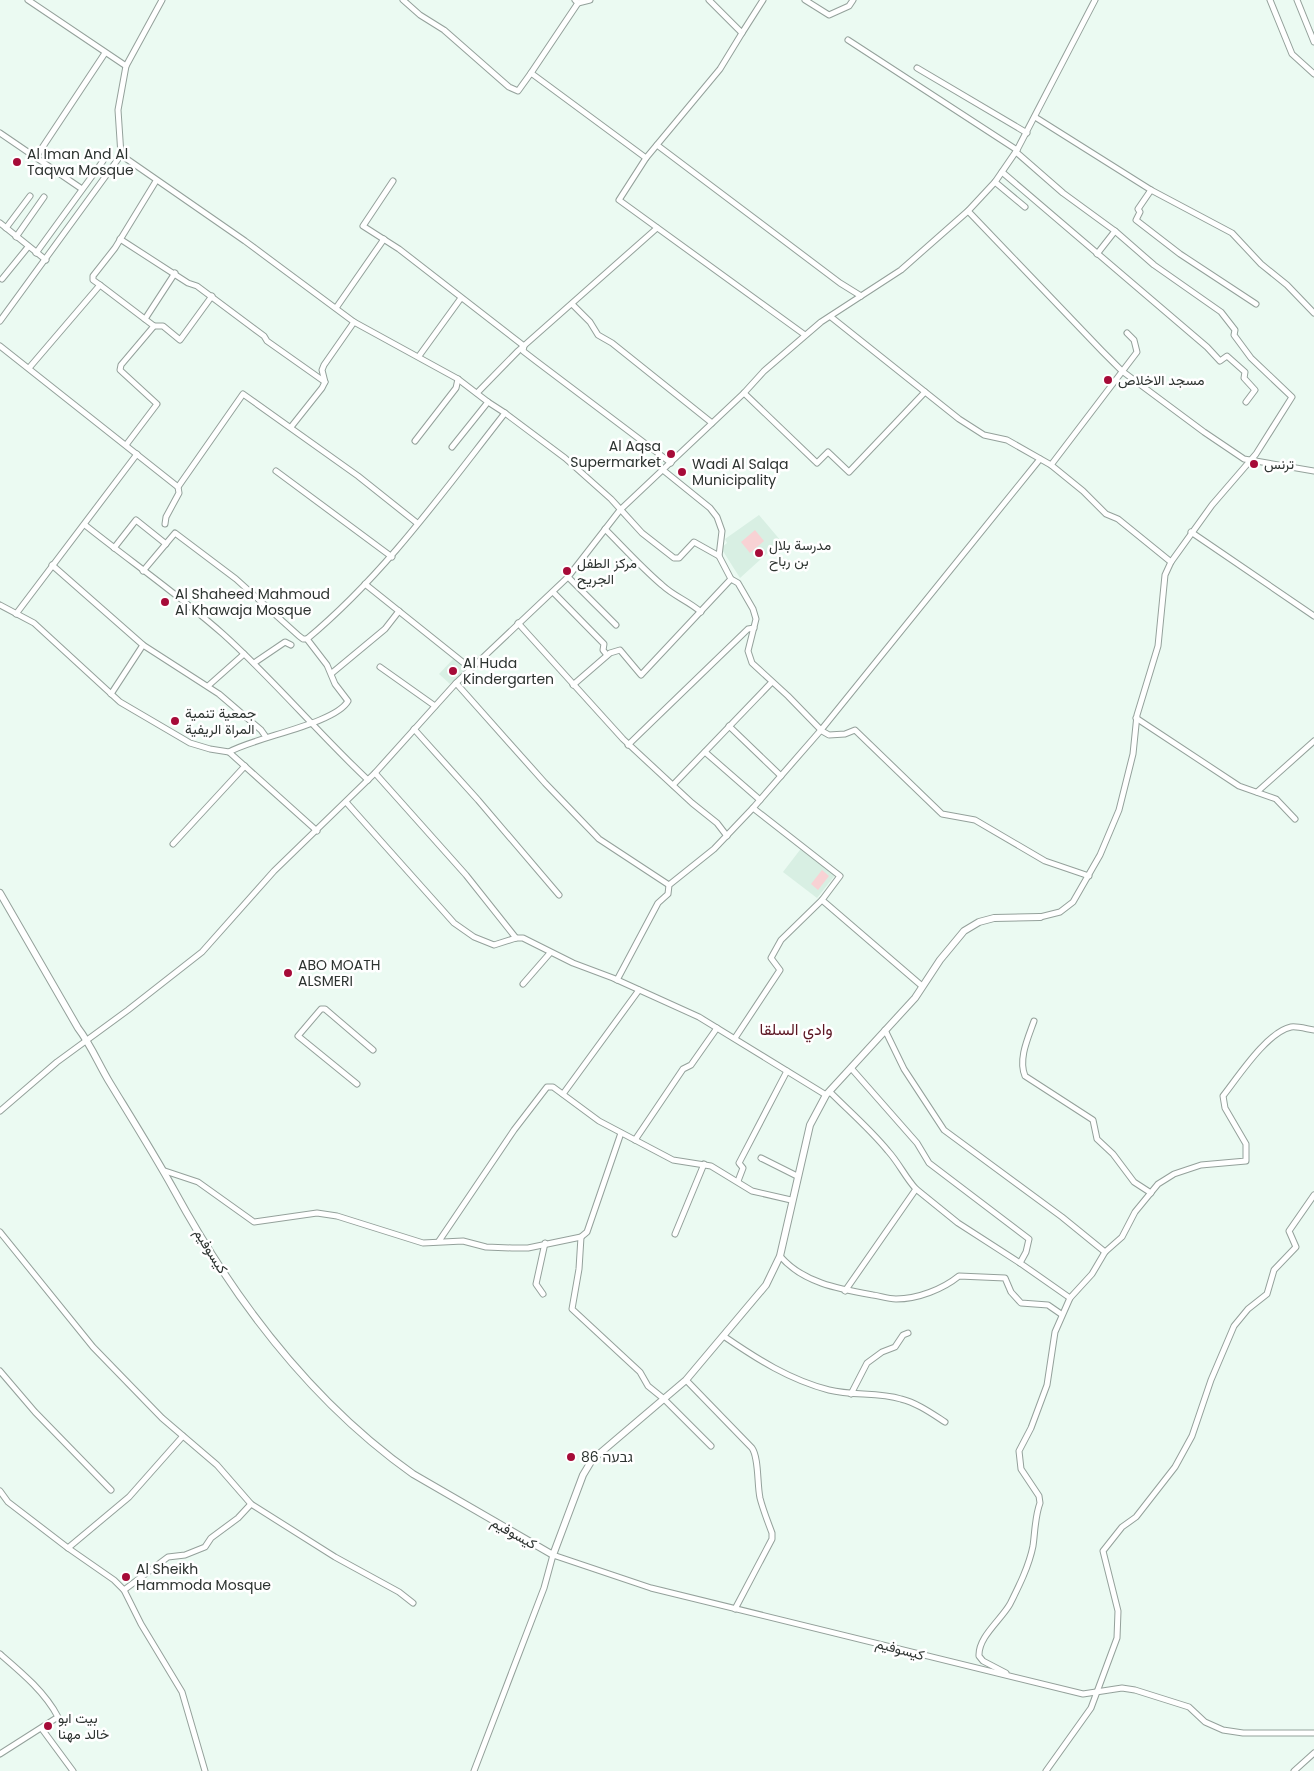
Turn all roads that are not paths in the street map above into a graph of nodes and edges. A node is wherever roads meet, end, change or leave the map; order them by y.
1 (28, 0) edge
2 (162, 0) edge
3 (402, 0) edge
4 (590, 0) edge
5 (708, 0) edge
6 (763, 0) edge
7 (805, 0) edge
8 (853, 0) edge
9 (1095, 0) edge
10 (1270, 0) edge
11 (1297, 0) edge
12 (576, 2) edge
13 (742, 33) junction
14 (848, 40) dead end
15 (1314, 42) edge
16 (105, 53) junction
17 (126, 66) junction
18 (917, 68) dead end
19 (531, 73) junction
20 (1314, 74) edge
21 (1035, 116) junction
22 (0, 133) edge
23 (1027, 133) junction
24 (657, 145) junction
25 (1016, 151) junction
26 (121, 155) junction
27 (36, 157) junction
28 (646, 158) junction
29 (103, 161) dead end
30 (1002, 172) junction
31 (156, 181) junction
32 (393, 181) dead end
33 (995, 182) junction
34 (82, 189) junction
35 (1151, 190) junction
36 (30, 196) dead end
37 (44, 197) dead end
38 (1025, 207) dead end
39 (968, 211) junction
40 (0, 223) edge
41 (6, 228) junction
42 (657, 228) junction
43 (1115, 231) junction
44 (16, 236) junction
45 (120, 239) junction
46 (384, 239) junction
47 (28, 247) junction
48 (36, 253) junction
49 (1097, 254) junction
50 (46, 260) junction
51 (175, 273) junction
52 (2, 278) dead end
53 (100, 285) junction
54 (212, 296) junction
55 (861, 296) junction
56 (461, 298) junction
57 (572, 304) junction
58 (1256, 304) dead end
59 (336, 308) junction
60 (1314, 313) edge
61 (831, 317) junction
62 (145, 319) junction
63 (0, 321) edge
64 (354, 322) junction
65 (154, 326) junction
66 (1127, 333) dead end
67 (805, 335) junction
68 (0, 346) edge
69 (524, 346) junction
70 (419, 356) junction
71 (29, 368) junction
72 (1122, 371) junction
73 (458, 379) junction
74 (325, 382) junction
75 (925, 392) junction
76 (477, 393) junction
77 (744, 393) junction
78 (488, 402) junction
79 (1246, 402) dead end
80 (505, 413) junction
81 (712, 423) junction
82 (290, 428) junction
83 (414, 441) dead end
84 (126, 446) junction
85 (452, 448) dead end
86 (137, 454) junction
87 (1040, 459) junction
88 (1250, 460) junction
89 (671, 463) junction
90 (1051, 465) junction
91 (663, 470) junction
92 (276, 471) dead end
93 (1314, 471) edge
94 (178, 487) junction
95 (620, 510) junction
96 (417, 523) junction
97 (85, 524) junction
98 (165, 524) dead end
99 (605, 530) junction
100 (1191, 532) junction
101 (166, 544) junction
102 (114, 548) junction
103 (719, 556) junction
104 (392, 557) junction
105 (1171, 562) junction
106 (52, 565) junction
107 (143, 571) junction
108 (568, 577) junction
109 (731, 579) junction
110 (365, 584) junction
111 (553, 592) junction
112 (0, 605) edge
113 (400, 611) junction
114 (701, 612) junction
115 (16, 614) junction
116 (1314, 616) edge
117 (518, 623) junction
118 (616, 625) dead end
119 (754, 628) junction
120 (307, 638) junction
121 (143, 645) junction
122 (291, 645) dead end
123 (244, 654) junction
124 (607, 655) junction
125 (254, 663) junction
126 (380, 667) dead end
127 (470, 668) junction
128 (332, 673) junction
129 (456, 683) junction
130 (771, 683) junction
131 (573, 685) junction
132 (208, 686) junction
133 (111, 694) junction
134 (435, 706) junction
135 (1136, 718) junction
136 (310, 722) junction
137 (729, 726) junction
138 (414, 729) junction
139 (821, 730) junction
140 (266, 737) junction
141 (1314, 741) edge
142 (628, 745) junction
143 (229, 752) junction
144 (705, 752) junction
145 (245, 766) junction
146 (376, 773) junction
147 (781, 776) junction
148 (368, 780) junction
149 (673, 785) junction
150 (1257, 792) junction
151 (760, 800) junction
152 (346, 802) junction
153 (753, 808) junction
154 (1295, 818) dead end
155 (317, 831) junction
156 (727, 836) junction
157 (173, 844) dead end
158 (1089, 876) junction
159 (669, 885) junction
160 (0, 893) edge
161 (559, 895) dead end
162 (822, 900) junction
163 (1040, 917) joint
164 (516, 938) junction
165 (550, 953) junction
166 (617, 980) junction
167 (523, 984) dead end
168 (922, 986) junction
169 (639, 990) junction
170 (1034, 1021) dead end
171 (717, 1028) junction
172 (885, 1030) junction
173 (1314, 1030) edge
174 (735, 1038) junction
175 (88, 1040) junction
176 (373, 1050) dead end
177 (850, 1068) junction
178 (787, 1071) junction
179 (358, 1084) dead end
180 (828, 1093) junction
181 (563, 1094) junction
182 (0, 1111) edge
183 (621, 1133) junction
184 (635, 1140) junction
185 (761, 1158) dead end
186 (704, 1164) junction
187 (165, 1171) junction
188 (796, 1176) junction
189 (738, 1181) junction
190 (916, 1189) junction
191 (1151, 1193) junction
192 (1314, 1195) edge
193 (791, 1200) junction
194 (0, 1232) edge
195 (675, 1234) dead end
196 (580, 1237) junction
197 (440, 1241) junction
198 (545, 1243) junction
199 (1105, 1252) junction
200 (780, 1256) junction
201 (1020, 1263) junction
202 (845, 1291) junction
203 (543, 1294) dead end
204 (1070, 1298) junction
205 (1061, 1314) junction
206 (908, 1333) dead end
207 (725, 1336) junction
208 (0, 1371) edge
209 (686, 1380) junction
210 (851, 1394) junction
211 (664, 1399) junction
212 (945, 1422) dead end
213 (183, 1436) junction
214 (711, 1446) dead end
215 (111, 1490) dead end
216 (0, 1491) edge
217 (251, 1504) junction
218 (68, 1548) junction
219 (552, 1555) junction
220 (124, 1590) junction
221 (413, 1603) dead end
222 (735, 1609) junction
223 (0, 1654) edge
224 (1010, 1676) junction
225 (1098, 1693) junction
226 (42, 1729) junction
227 (1314, 1733) edge
228 (1314, 1753) edge
229 (0, 1754) edge
230 (73, 1771) edge
231 (205, 1771) edge
232 (474, 1771) edge
233 (1046, 1771) edge
234 (1294, 1771) edge

1 - 16 street
2 - 17 street
3 - 19 street
4 - 12 street
5 - 13 street
6 - 13 street
7 - 8 street
9 - 21 street
10 - 20 street
11 - 15 street
12 - 19 street
13 - 24 street
14 - 25 street
16 - 17 street
16 - 27 street
17 - 26 street
18 - 23 street
19 - 28 street
21 - 23 street
21 - 35 street
22 - 27 street
23 - 25 street
24 - 28 street
24 - 55 street
25 - 30 street
25 - 43 street
26 - 31 street
26 - 50 street
27 - 34 street
28 - 42 street
29 - 34 street
30 - 33 street
30 - 49 street
31 - 45 street
31 - 59 street
32 - 46 street
33 - 38 street
33 - 39 street
34 - 48 street
35 - 58 street
35 - 60 street
36 - 41 street
37 - 44 street
39 - 55 street
39 - 72 street
40 - 41 street
41 - 44 street
42 - 57 street
42 - 67 street
43 - 49 street
43 - 88 street
44 - 47 street
45 - 51 street
45 - 53 street
46 - 56 street
46 - 59 street
47 - 48 street
47 - 52 street
48 - 50 street
49 - 79 street
50 - 63 street
51 - 54 street
51 - 62 street
53 - 62 street
53 - 71 street
54 - 65 street
54 - 74 street
55 - 61 street
56 - 69 street
56 - 70 street
57 - 69 street
57 - 81 street
59 - 64 street
61 - 67 street
61 - 75 street
62 - 65 street
64 - 70 street
64 - 74 street
65 - 84 street
66 - 72 street
67 - 77 street
68 - 71 street
69 - 76 street
69 - 89 street
70 - 73 street
71 - 84 street
72 - 88 street
72 - 90 street
73 - 76 street
73 - 83 street
74 - 82 street
75 - 77 street
75 - 87 street
76 - 78 street
77 - 81 street
78 - 80 street
78 - 85 street
80 - 95 street
80 - 96 street
81 - 89 street
82 - 94 street
82 - 96 street
84 - 86 street
86 - 94 street
86 - 97 street
87 - 90 street
87 - 139 street
88 - 93 street
88 - 100 street
89 - 91 street
90 - 105 street
91 - 95 street
91 - 103 street
92 - 104 street
94 - 98 street
95 - 99 street
95 - 103 street
96 - 104 street
97 - 102 street
97 - 106 street
99 - 108 street
99 - 114 street
100 - 105 street
100 - 116 street
101 - 102 street
101 - 107 street
101 - 120 street
102 - 107 street
103 - 109 street
104 - 110 street
105 - 135 street
106 - 115 street
106 - 121 street
107 - 123 street
108 - 111 street
108 - 118 street
109 - 114 street
109 - 119 street
110 - 113 street
110 - 120 street
111 - 117 street
111 - 124 street
112 - 115 street
113 - 127 street
113 - 128 street
114 - 124 street
115 - 133 street
117 - 127 street
117 - 131 street
119 - 130 street
119 - 142 street
120 - 128 street
121 - 132 street
121 - 133 street
122 - 125 street
123 - 125 street
123 - 132 street
124 - 131 street
125 - 136 street
126 - 134 street
127 - 129 street
128 - 136 street
129 - 134 street
129 - 159 street
130 - 137 street
130 - 139 street
131 - 142 street
132 - 140 street
133 - 143 street
134 - 138 street
135 - 150 street
135 - 158 street
136 - 140 street
136 - 148 street
137 - 144 street
137 - 147 street
138 - 146 street
138 - 161 street
139 - 147 street
139 - 158 street
140 - 143 street
141 - 150 street
142 - 149 street
143 - 145 street
144 - 149 street
144 - 151 street
145 - 155 street
145 - 157 street
146 - 148 street
146 - 164 street
147 - 151 street
148 - 152 street
149 - 156 street
150 - 154 street
151 - 153 street
152 - 155 street
152 - 164 street
153 - 156 street
153 - 162 street
155 - 175 street
156 - 159 street
158 - 163 street
159 - 166 street
160 - 175 street, كيسوفيم
162 - 168 street
162 - 174 street
163 - 168 street
164 - 165 street
165 - 166 street
165 - 167 street
166 - 169 street
168 - 172 street
169 - 171 street
169 - 181 street
170 - 191 street
171 - 174 street
171 - 184 street
172 - 177 street
172 - 199 street
173 - 191 street
174 - 178 street
175 - 182 street
175 - 187 street, كيسوفيم
176 - 179 street
177 - 180 street
177 - 201 street
178 - 180 street
178 - 189 street
180 - 188 street
180 - 190 street
181 - 183 street
181 - 197 street
183 - 184 street
183 - 196 street
184 - 186 street
185 - 188 street
186 - 189 street
186 - 195 street
187 - 197 street
187 - 219 street, كيسوفيم
188 - 193 street
189 - 193 street
190 - 201 street
190 - 202 street
191 - 199 street
192 - 225 street
193 - 200 street
194 - 213 street
196 - 198 street
196 - 211 street
197 - 198 street
198 - 203 street
199 - 204 street
200 - 202 street
200 - 207 street
201 - 204 street
202 - 205 street
204 - 205 street
205 - 224 street
206 - 210 street
207 - 209 street
207 - 210 street
208 - 215 street
209 - 211 street
209 - 222 street
210 - 212 street
211 - 214 street
211 - 219 street
213 - 217 street
213 - 218 street
216 - 218 street
217 - 220 street
217 - 221 street
218 - 220 street
219 - 222 street, كيسوفيم
219 - 232 street
220 - 231 street
222 - 224 street, كيسوفيم
223 - 226 street
224 - 225 street, كيسوفيم
225 - 227 street, كيسوفيم
225 - 233 street
226 - 229 street
226 - 230 street
228 - 234 street

